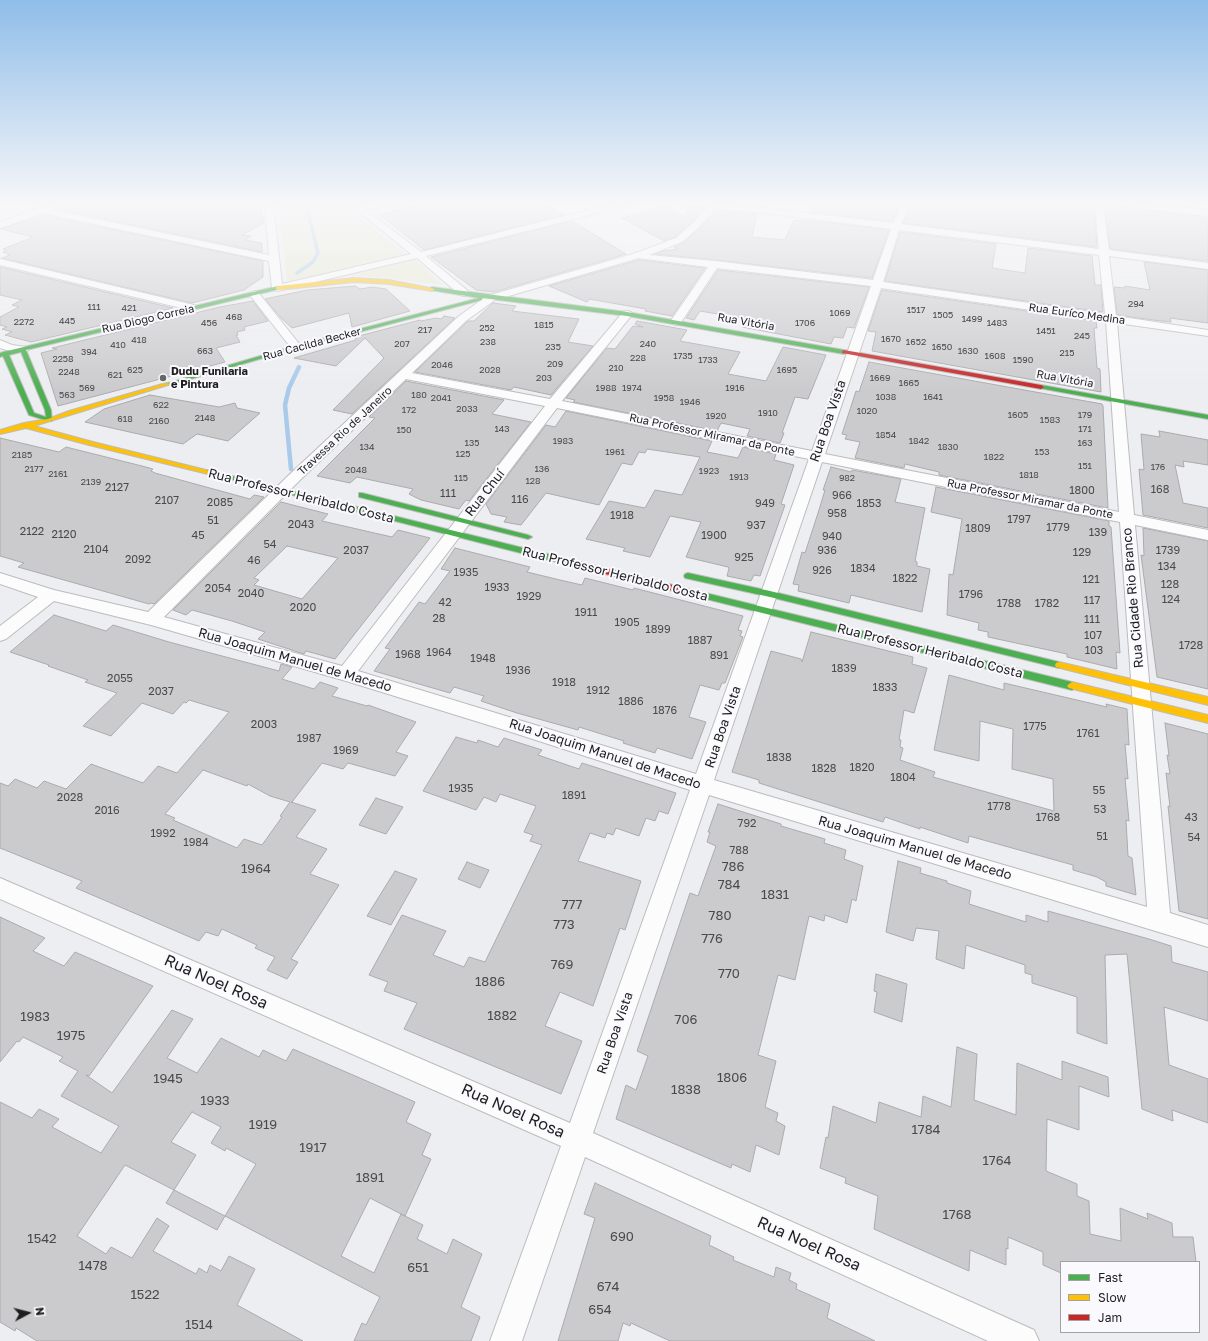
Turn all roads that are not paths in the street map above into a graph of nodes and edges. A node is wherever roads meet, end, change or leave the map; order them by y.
1 (19, 267) edge
2 (275, 267) edge
3 (369, 267) edge
4 (433, 267) edge
5 (599, 267) edge
6 (713, 267) edge
7 (740, 267) edge
8 (883, 267) edge
9 (1105, 267) edge
10 (877, 284) junction
11 (277, 288) junction
12 (464, 293) junction
13 (254, 294) junction
14 (488, 298) junction
15 (194, 308) junction
16 (627, 314) junction
17 (1111, 318) junction
18 (676, 322) junction
19 (1208, 333) edge
20 (296, 347) junction
21 (23, 349) junction
22 (4, 350) edge
23 (852, 354) junction
24 (404, 375) junction
25 (1118, 401) junction
26 (554, 403) junction
27 (1208, 417) edge
28 (50, 420) junction
29 (63, 423) dead end
30 (24, 425) junction
31 (0, 432) edge
32 (816, 456) junction
33 (291, 481) junction
34 (356, 494) dead end
35 (1127, 519) junction
36 (464, 520) junction
37 (454, 534) junction
38 (1208, 535) edge
39 (538, 540) dead end
40 (680, 574) dead end
41 (0, 578) edge
42 (51, 595) junction
43 (767, 602) junction
44 (151, 619) junction
45 (0, 635) edge
46 (346, 674) junction
47 (1141, 693) junction
48 (1208, 701) edge
49 (1208, 719) edge
50 (703, 785) junction
51 (0, 888) edge
52 (1159, 920) junction
53 (1208, 936) edge
54 (578, 1140) junction
55 (506, 1341) edge
56 (1023, 1341) edge

1 - 15 street
2 - 11 street
3 - 11 street, Rua Diogo Correia
4 - 12 street
5 - 14 street, Rua Cacilda Becker
6 - 18 street
7 - 10 street, Rua Euríco Medina
8 - 10 street, Rua Boa Vista
9 - 17 street, Rua Cidade Rio Branco
10 - 17 street, Rua Euríco Medina
10 - 23 street, Rua Boa Vista
11 - 12 main road, Rua Vitória
11 - 13 main road, Rua Diogo Correia
12 - 14 main road, Rua Vitória
13 - 15 main road, Rua Diogo Correia
13 - 20 street
14 - 16 main road, Rua Vitória
14 - 20 main road, Rua Cacilda Becker
14 - 24 street, Travessa Rio de Janeiro
15 - 21 main road, Rua Diogo Correia
16 - 18 main road, Rua Vitória
16 - 26 street, Rua Chuí
17 - 19 street, Rua Euríco Medina
17 - 25 street, Rua Cidade Rio Branco
18 - 23 main road, Rua Vitória
20 - 28 main road, Rua Cacilda Becker
21 - 22 street
21 - 28 main road
22 - 28 main road
23 - 25 main road, Rua Vitória
23 - 32 street, Rua Boa Vista
24 - 26 street, Rua Professor Miramar da Ponte
24 - 33 street, Travessa Rio de Janeiro
25 - 27 main road, Rua Vitória
25 - 35 street, Rua Cidade Rio Branco
26 - 32 street, Rua Professor Miramar da Ponte
26 - 36 street, Rua Chuí
28 - 29 main road
28 - 30 main road, Rua Cacilda Becker
30 - 31 main road, Rua Cacilda Becker
30 - 33 main road, Rua Professor Heribaldo Costa
32 - 35 street, Rua Professor Miramar da Ponte
32 - 43 street, Rua Boa Vista
33 - 37 main road, Rua Professor Heribaldo Costa
33 - 44 street, Travessa Rio de Janeiro
34 - 36 main road, Rua Professor Heribaldo Costa
35 - 38 street, Rua Professor Miramar da Ponte
35 - 47 street, Rua Cidade Rio Branco
36 - 37 street, Rua Chuí
36 - 39 main road, Rua Professor Heribaldo Costa
37 - 43 main road, Rua Professor Heribaldo Costa
37 - 46 street, Rua Chuí
40 - 43 main road, Rua Professor Heribaldo Costa
41 - 42 street, Rua Joaquim Manuel de Macedo
42 - 44 street, Rua Joaquim Manuel de Macedo
42 - 45 street
43 - 47 main road, Rua Professor Heribaldo Costa
43 - 47 main road, Rua Professor Heribaldo Costa
43 - 50 street, Rua Boa Vista
44 - 46 street, Rua Joaquim Manuel de Macedo
46 - 50 street, Rua Joaquim Manuel de Macedo
47 - 48 main road, Rua Professor Heribaldo Costa
47 - 49 main road, Rua Professor Heribaldo Costa
47 - 52 street, Rua Cidade Rio Branco
50 - 52 street, Rua Joaquim Manuel de Macedo
50 - 54 street, Rua Boa Vista
51 - 54 street, Rua Noel Rosa
52 - 53 street, Rua Joaquim Manuel de Macedo
54 - 55 street, Rua Boa Vista
54 - 56 street, Rua Noel Rosa

